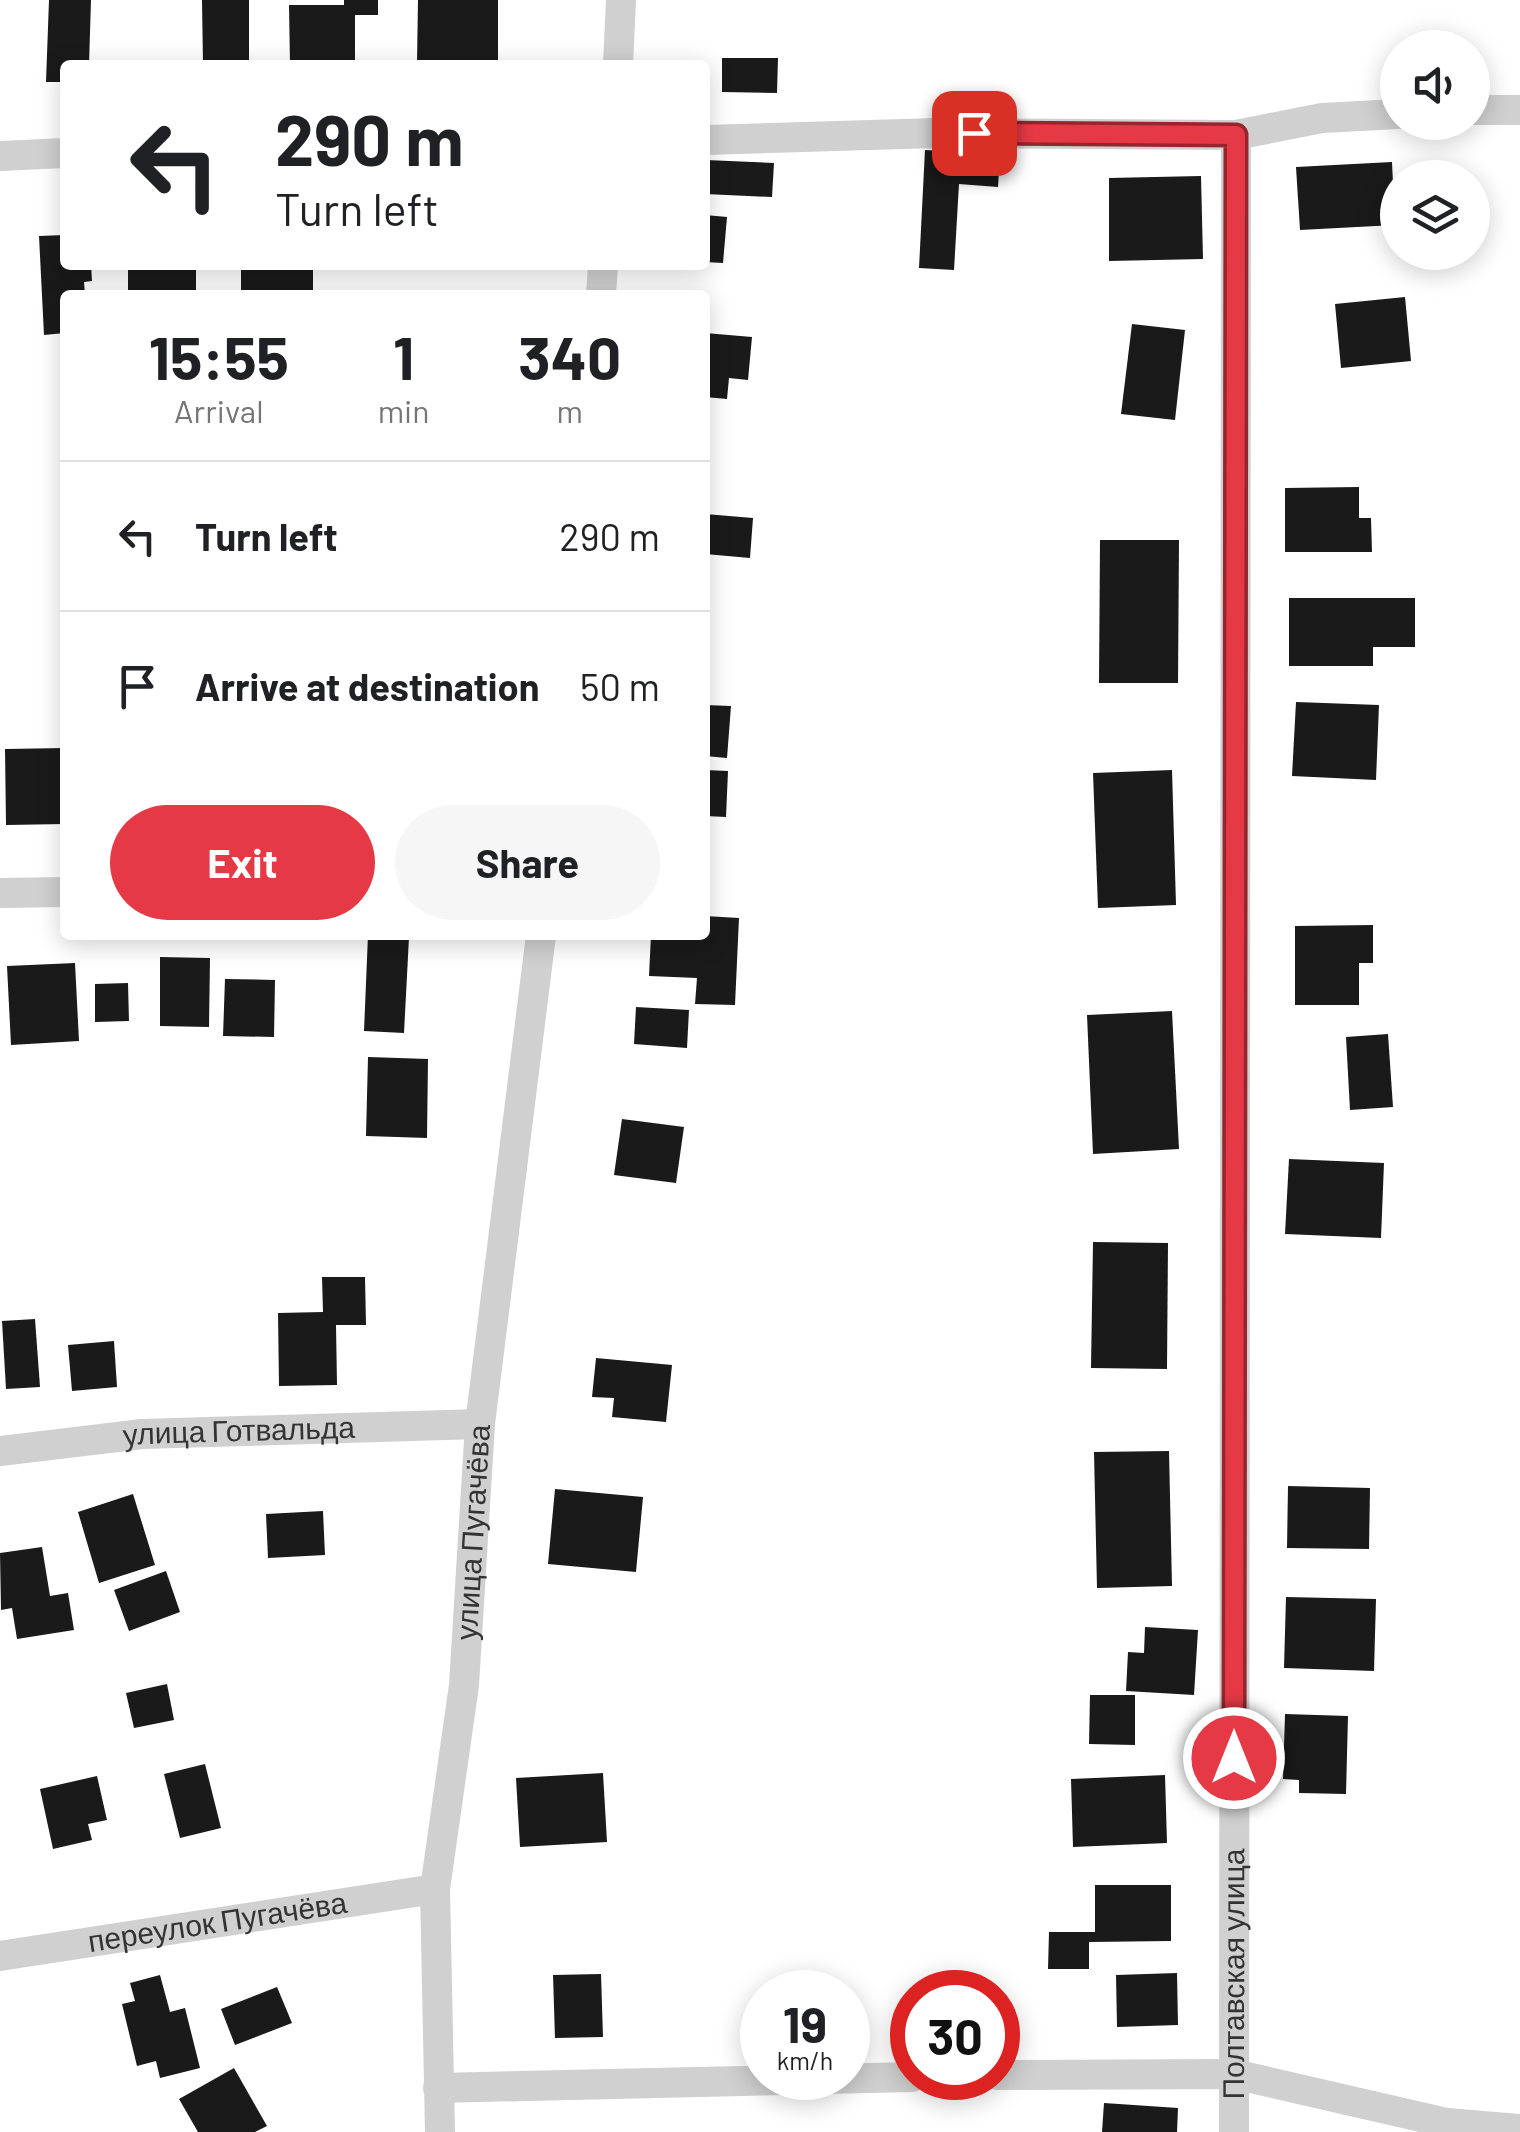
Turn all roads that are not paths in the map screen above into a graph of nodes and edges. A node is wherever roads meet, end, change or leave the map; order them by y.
1 (621, 0) edge
2 (618, 60) edge
3 (1490, 110) edge
4 (1520, 110) edge
5 (1380, 115) edge
6 (1236, 135) junction
7 (710, 140) edge
8 (60, 153) edge
9 (0, 156) edge
10 (60, 892) edge
11 (0, 893) edge
12 (540, 940) edge
13 (480, 1424) junction
14 (0, 1451) edge
15 (435, 1889) junction
16 (0, 1956) edge
17 (1234, 2074) junction
18 (1020, 2075) edge
19 (890, 2078) edge
20 (438, 2088) junction
21 (1520, 2129) edge
22 (440, 2132) edge
23 (1234, 2132) edge

1 - 2 street
3 - 4 street
5 - 6 street
6 - 7 street
6 - 17 street, Полтавская улица
8 - 9 street
10 - 11 street
12 - 13 street, улица Пугачёва
13 - 14 street, улица Готвальда
13 - 15 street, улица Пугачёва
15 - 16 street, переулок Пугачёва
15 - 20 street, улица Пугачёва
17 - 18 street
17 - 21 street
17 - 23 street, Полтавская улица
19 - 20 street
20 - 22 street, улица Пугачёва

